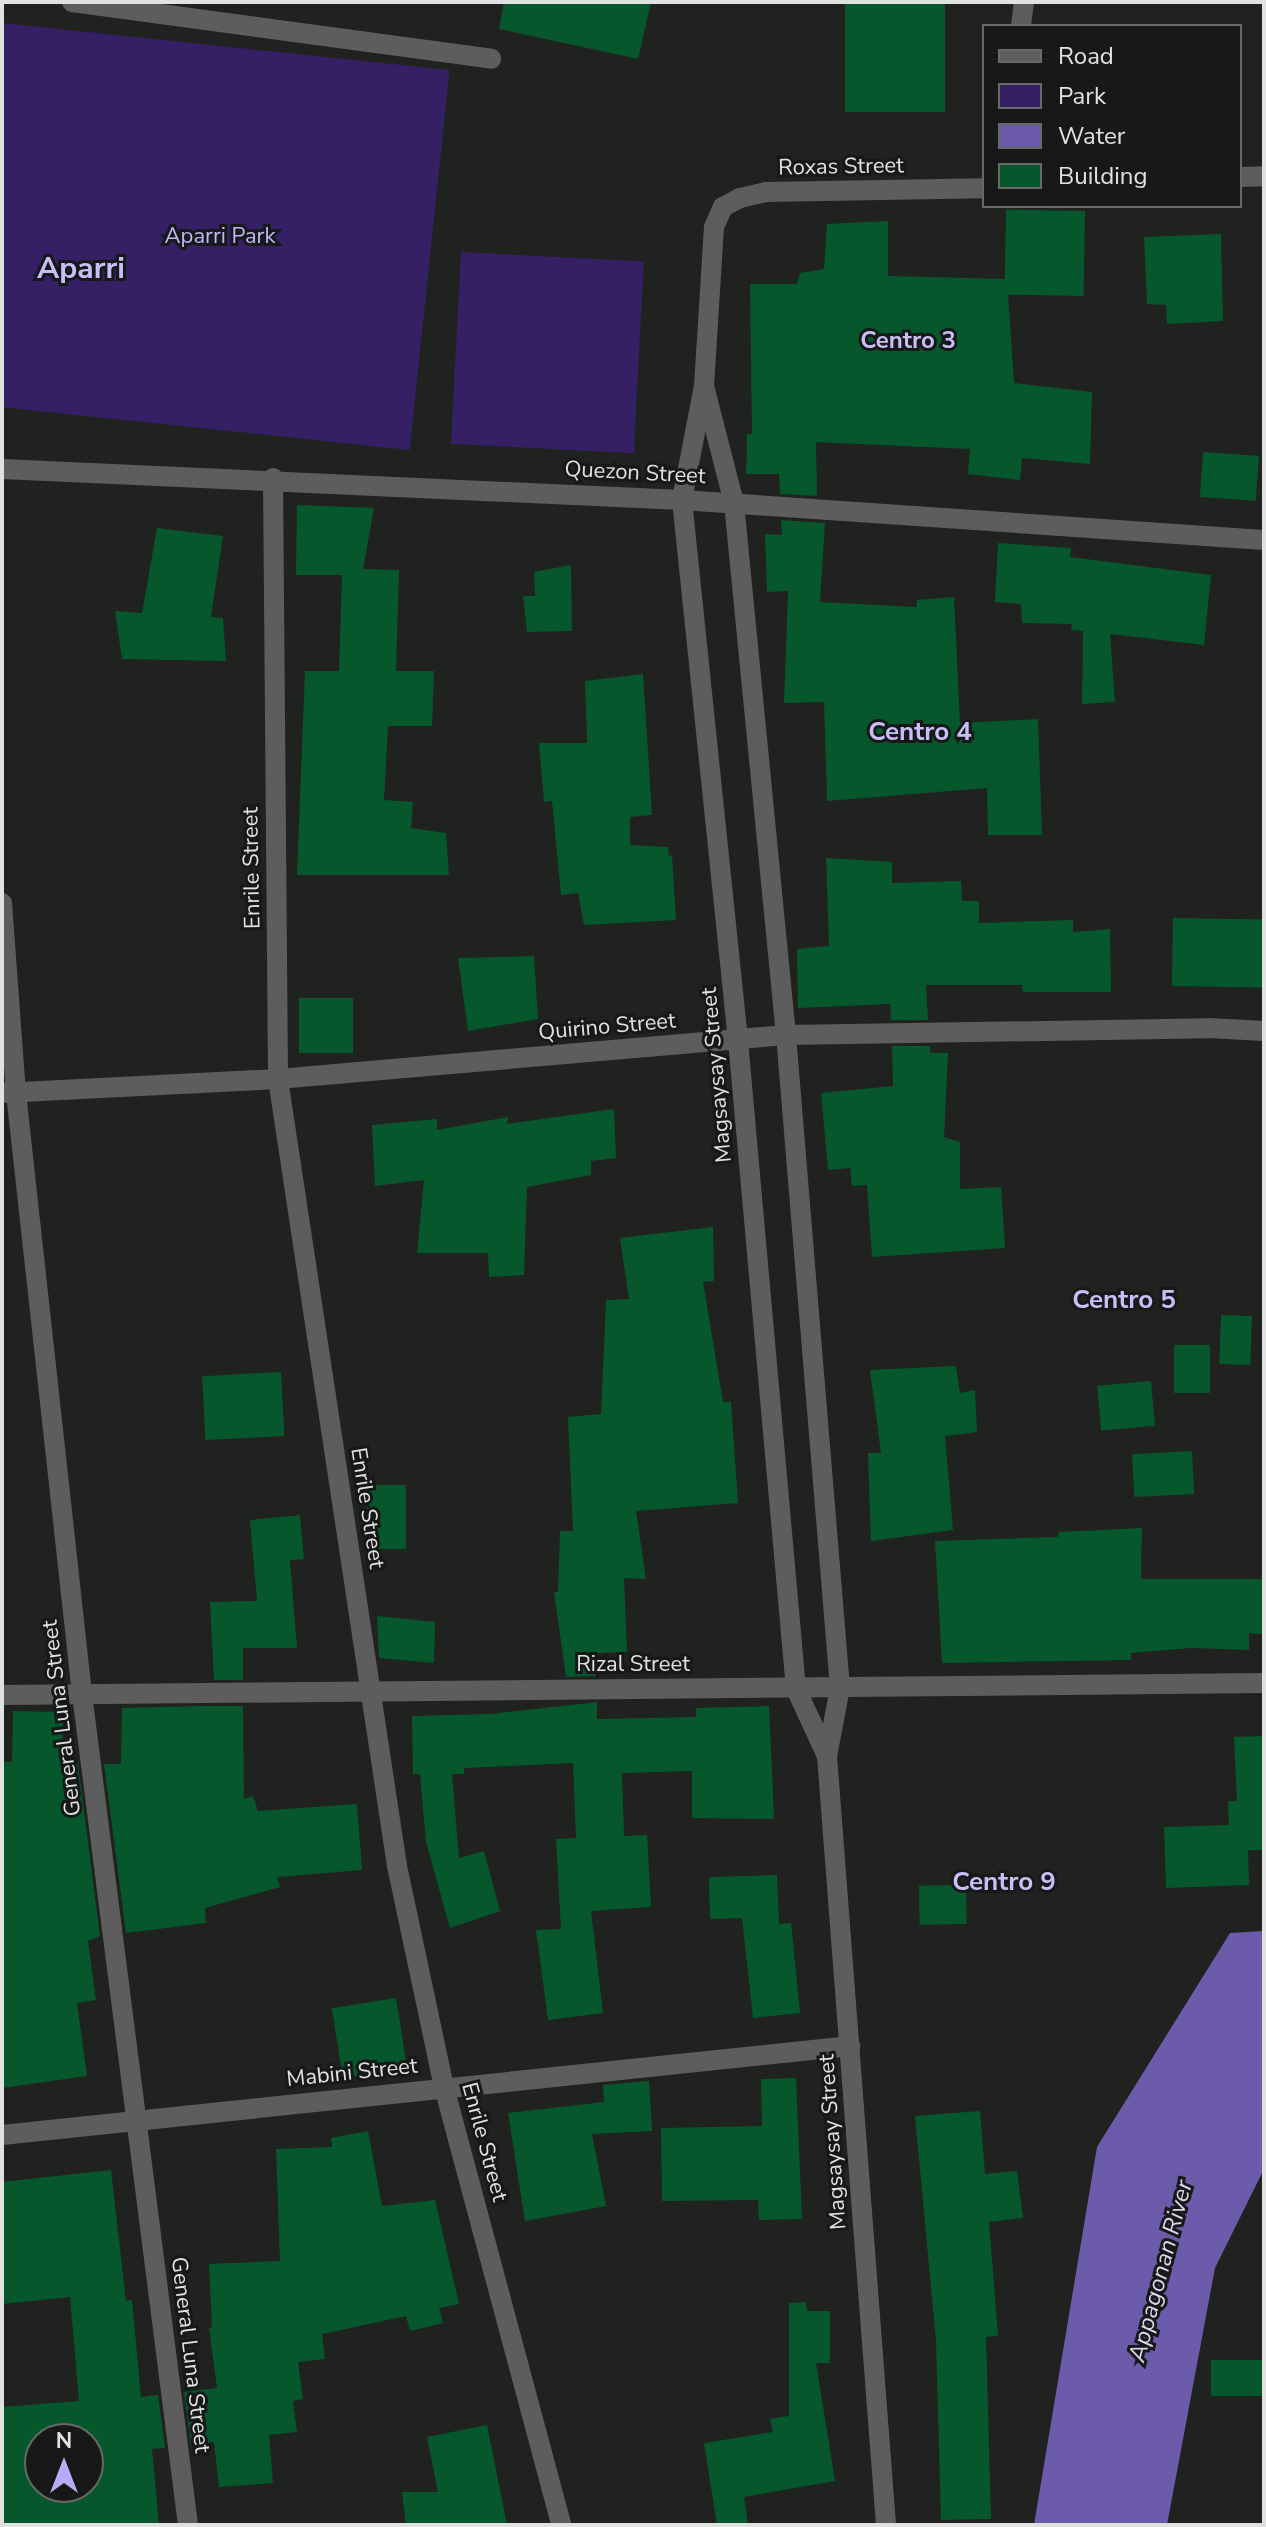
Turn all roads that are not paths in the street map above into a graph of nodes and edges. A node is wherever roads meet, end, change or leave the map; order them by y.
1 (72, 2) edge
2 (1024, 2) edge
3 (1021, 24) edge
4 (491, 59) dead end
5 (1264, 176) edge
6 (1242, 177) edge
7 (982, 188) edge
8 (714, 227) joint
9 (704, 386) junction
10 (2, 469) edge
11 (273, 478) junction
12 (682, 500) junction
13 (734, 503) junction
14 (1264, 540) edge
15 (2, 903) edge
16 (1264, 1031) edge
17 (786, 1035) junction
18 (738, 1040) junction
19 (278, 1079) junction
20 (9, 1093) edge
21 (1264, 1683) edge
22 (840, 1688) junction
23 (796, 1689) junction
24 (370, 1690) junction
25 (82, 1694) junction
26 (2, 1695) edge
27 (827, 1756) junction
28 (850, 2046) junction
29 (444, 2087) junction
30 (137, 2121) junction
31 (2, 2135) edge
32 (188, 2525) edge
33 (561, 2525) edge
34 (886, 2525) edge

1 - 4 street
2 - 3 street
5 - 6 street
7 - 8 street, Roxas Street
8 - 9 street, Magsaysay Street
9 - 12 street, Magsaysay Street
9 - 13 street, Magsaysay Street
10 - 11 street, Quezon Street
11 - 12 street, Quezon Street
11 - 19 street, Enrile Street
12 - 13 street, Quezon Street
12 - 18 street, Magsaysay Street
13 - 14 street, Quezon Street
13 - 17 street, Magsaysay Street
15 - 20 street, General Luna Street
16 - 17 street, Quirino Street
17 - 18 street, Quirino Street
17 - 22 street, Magsaysay Street
18 - 19 street, Quirino Street
18 - 23 street, Magsaysay Street
19 - 20 street, Quirino Street
19 - 24 street, Enrile Street
20 - 25 street, General Luna Street
21 - 22 street, Rizal Street
22 - 23 street, Rizal Street
22 - 27 street, Magsaysay Street
23 - 24 street, Rizal Street
23 - 27 street, Magsaysay Street
24 - 25 street, Rizal Street
24 - 29 street, Enrile Street
25 - 26 street, Rizal Street
25 - 30 street, General Luna Street
27 - 28 street, Magsaysay Street
28 - 29 street, Mabini Street
28 - 34 street, Magsaysay Street
29 - 30 street, Mabini Street
29 - 33 street, Enrile Street
30 - 31 street, Mabini Street
30 - 32 street, General Luna Street

